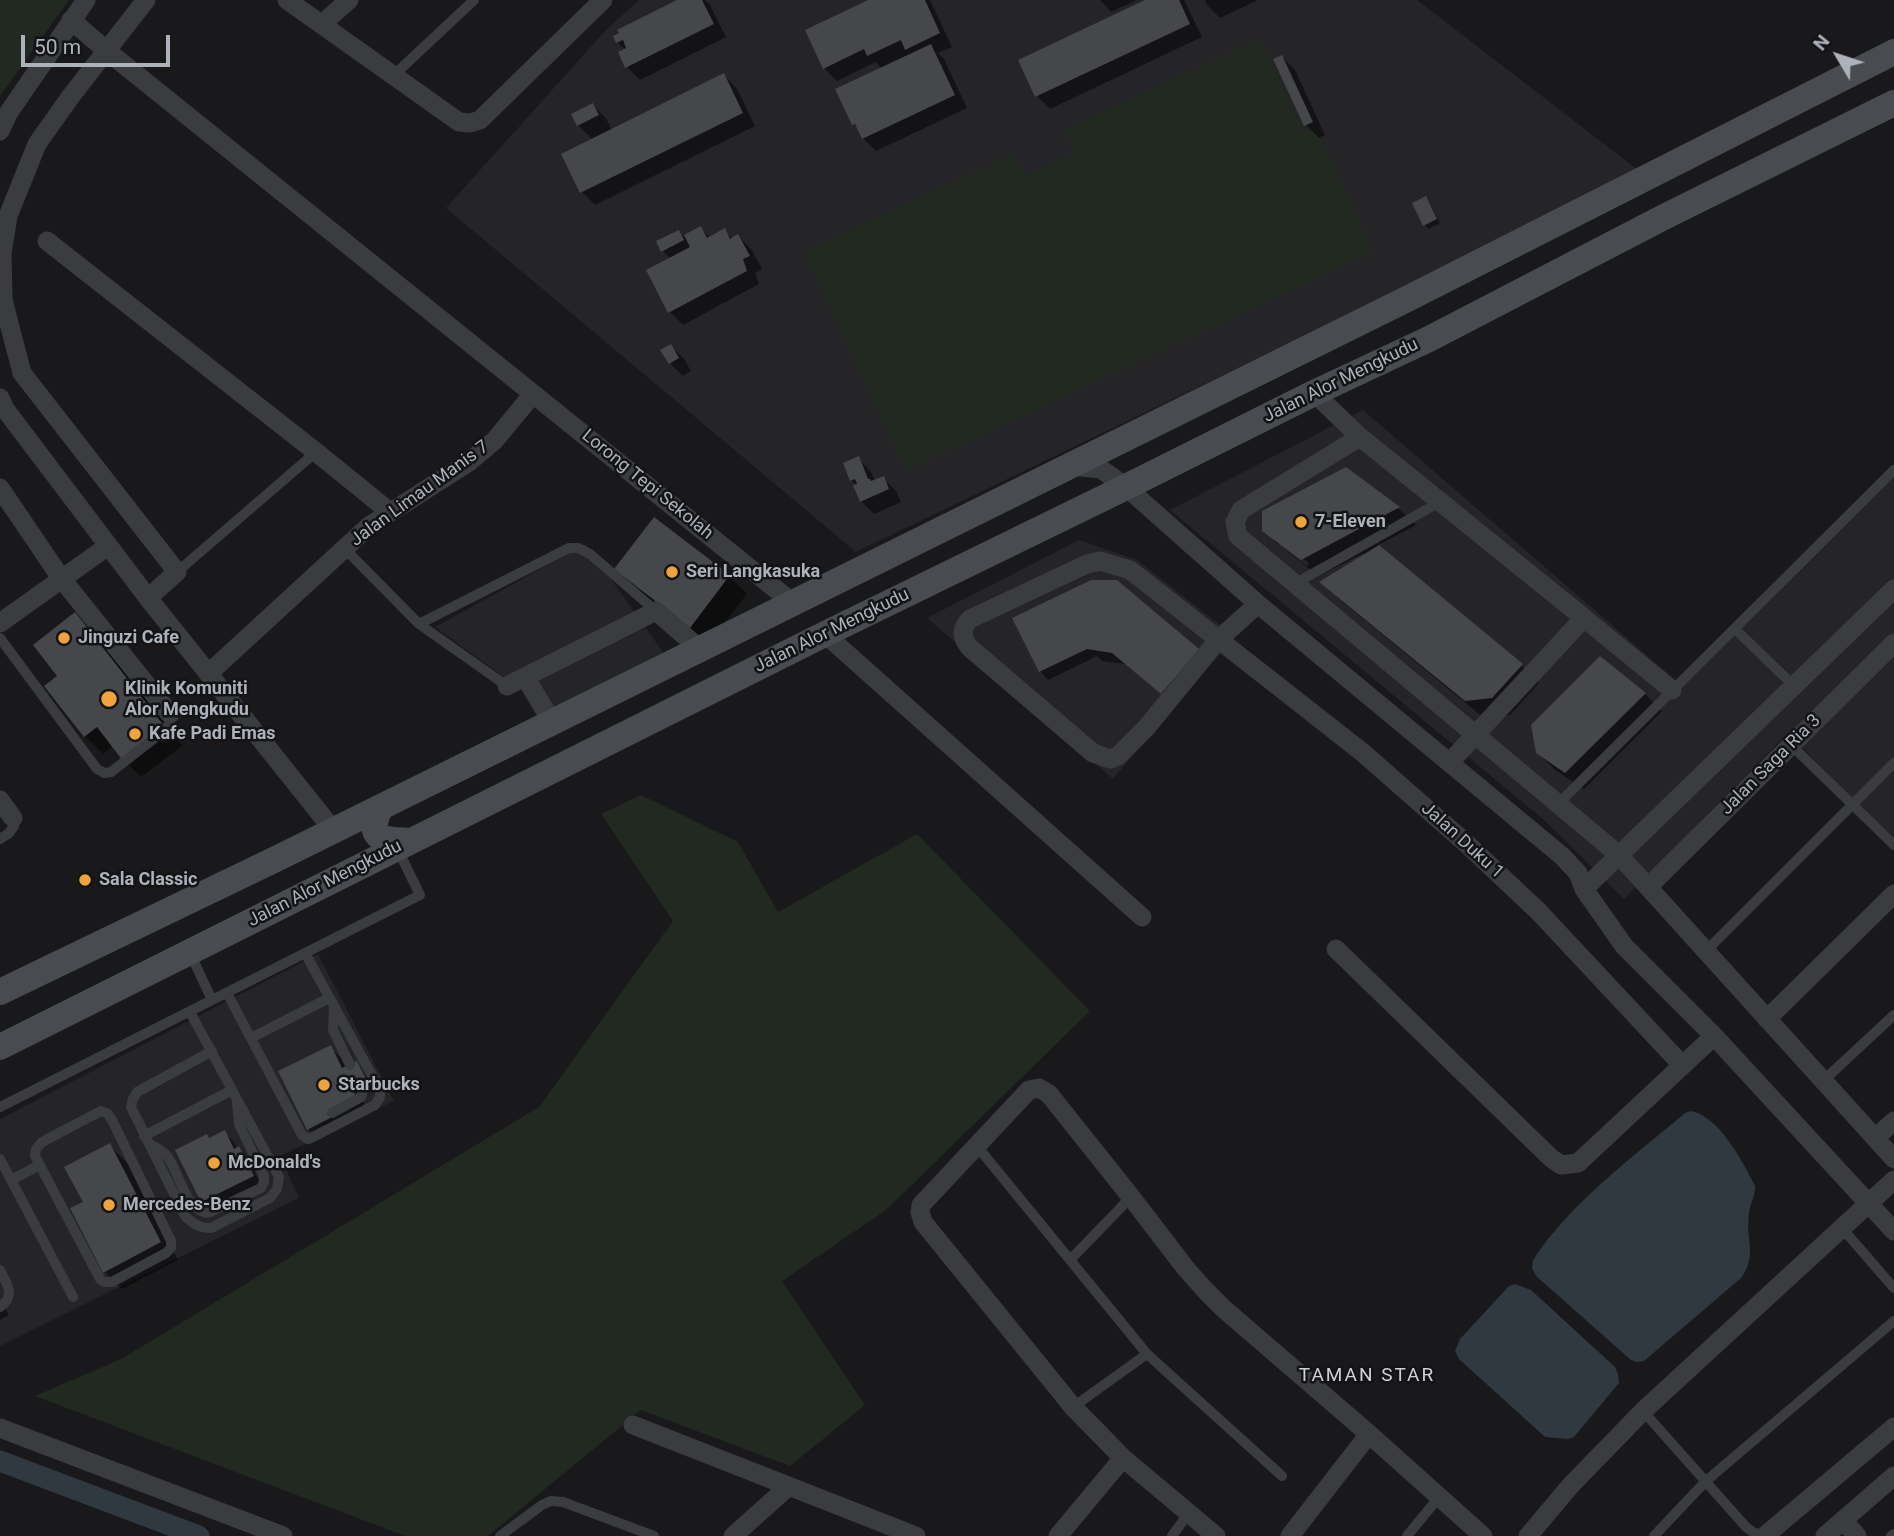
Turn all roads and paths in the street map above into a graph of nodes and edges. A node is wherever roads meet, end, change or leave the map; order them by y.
1 (86, 0) edge
2 (146, 0) edge
3 (287, 0) edge
4 (349, 0) edge
5 (474, 0) edge
6 (603, 0) edge
7 (72, 20) junction
8 (322, 24) junction
9 (107, 51) junction
10 (1894, 52) edge
11 (393, 76) junction
12 (1894, 103) edge
13 (0, 131) edge
14 (47, 241) dead end
15 (1314, 393) junction
16 (533, 394) junction
17 (2, 406) edge
18 (1360, 437) junction
19 (316, 452) junction
20 (1070, 466) junction
21 (1894, 470) edge
22 (1126, 487) junction
23 (0, 488) edge
24 (1441, 501) junction
25 (390, 512) junction
26 (108, 546) junction
27 (345, 549) junction
28 (177, 572) junction
29 (61, 578) junction
30 (1296, 583) junction
31 (1894, 589) edge
32 (148, 598) junction
33 (793, 603) junction
34 (1258, 604) junction
35 (656, 611) junction
36 (1584, 618) junction
37 (0, 622) edge
38 (419, 624) junction
39 (1735, 629) junction
40 (825, 634) junction
41 (0, 638) edge
42 (1219, 639) junction
43 (1894, 643) edge
44 (700, 649) junction
45 (209, 673) junction
46 (525, 677) junction
47 (507, 686) joint
48 (1794, 686) junction
49 (1672, 691) junction
50 (170, 714) joint
51 (552, 722) junction
52 (1476, 735) junction
53 (1792, 746) junction
54 (1451, 762) junction
55 (1894, 763) edge
56 (0, 800) edge
57 (1559, 803) junction
58 (1853, 805) junction
59 (381, 807) junction
60 (13, 818) joint
61 (334, 831) junction
62 (0, 839) edge
63 (404, 845) junction
64 (1894, 845) edge
65 (1619, 855) junction
66 (1648, 887) junction
67 (1584, 889) junction
68 (1894, 894) edge
69 (1142, 917) dead end
70 (1336, 949) dead end
71 (1706, 951) junction
72 (190, 953) junction
73 (305, 953) junction
74 (0, 992) edge
75 (227, 993) junction
76 (212, 1000) junction
77 (332, 1001) junction
78 (190, 1012) junction
79 (1894, 1015) edge
80 (1768, 1019) junction
81 (1714, 1036) junction
82 (251, 1038) junction
83 (0, 1047) edge
84 (212, 1051) junction
85 (350, 1065) dead end
86 (1682, 1065) junction
87 (270, 1074) junction
88 (282, 1078) dead end
89 (1823, 1081) junction
90 (361, 1087) dead end
91 (234, 1094) junction
92 (0, 1107) edge
93 (332, 1113) dead end
94 (1894, 1121) edge
95 (1875, 1138) junction
96 (147, 1140) junction
97 (976, 1145) junction
98 (0, 1159) edge
99 (1894, 1159) edge
100 (40, 1165) junction
101 (11, 1180) junction
102 (1894, 1180) edge
103 (1131, 1196) junction
104 (1867, 1203) junction
105 (1841, 1227) junction
106 (1894, 1231) edge
107 (1070, 1260) junction
108 (0, 1270) edge
109 (1894, 1288) edge
110 (73, 1297) dead end
111 (0, 1307) edge
112 (1894, 1321) edge
113 (1147, 1354) junction
114 (1073, 1407) junction
115 (1643, 1411) junction
116 (633, 1425) dead end
117 (1894, 1427) edge
118 (0, 1428) edge
119 (1369, 1434) junction
120 (1123, 1458) junction
121 (1282, 1476) dead end
122 (1894, 1476) edge
123 (1706, 1481) junction
124 (788, 1487) junction
125 (1440, 1496) junction
126 (1188, 1514) junction
127 (1843, 1520) junction
128 (1767, 1534) edge
129 (278, 1535) edge
130 (500, 1536) edge
131 (654, 1536) edge
132 (733, 1536) edge
133 (916, 1536) edge
134 (1058, 1536) edge
135 (1172, 1536) edge
136 (1216, 1536) edge
137 (1290, 1536) edge
138 (1407, 1536) edge
139 (1483, 1536) edge
140 (1528, 1536) edge
141 (1654, 1536) edge
142 (1825, 1536) edge
143 (1857, 1536) edge

1 - 7 street
2 - 9 street
3 - 8 street
4 - 8 street
5 - 11 lane
6 - 11 street
7 - 9 street, Lorong Tepi Sekolah
7 - 13 street
8 - 11 street
9 - 16 street, Lorong Tepi Sekolah
9 - 28 street
10 - 20 main road
12 - 15 main road, Jalan Alor Mengkudu
14 - 19 street
15 - 18 street
15 - 22 main road, Jalan Alor Mengkudu
16 - 25 street, Jalan Limau Manis 7
16 - 33 street, Lorong Tepi Sekolah
17 - 26 street
18 - 24 street
18 - 30 street
19 - 25 street
19 - 28 lane
20 - 22 street
20 - 33 main road
21 - 39 lane
22 - 34 street
22 - 40 main road, Jalan Alor Mengkudu
23 - 29 street
24 - 30 lane
24 - 36 street
25 - 27 street, Jalan Limau Manis 7
26 - 29 street
26 - 32 street
27 - 38 lane
27 - 45 street, Jalan Limau Manis 7
28 - 32 street
29 - 37 street
29 - 50 street
30 - 52 street
31 - 48 street
32 - 45 street
33 - 44 main road
34 - 42 street
34 - 54 street
35 - 38 lane
35 - 44 street
35 - 46 street
36 - 49 street
36 - 52 street
38 - 47 lane
39 - 48 lane
39 - 49 lane
40 - 63 main road, Jalan Alor Mengkudu
40 - 69 street
41 - 50 lane
42 - 42 street, Jalan Duku 1
42 - 86 street, Jalan Duku 1
43 - 53 street, Jalan Saga Ria 3
44 - 51 main road
45 - 61 street
46 - 47 street
46 - 51 street
48 - 65 street
49 - 57 lane
51 - 59 main road
52 - 54 street
52 - 57 street
53 - 58 lane
53 - 66 street, Jalan Saga Ria 3
54 - 67 street
55 - 58 lane
56 - 60 street
57 - 65 street
58 - 64 lane
58 - 71 lane
59 - 61 main road
59 - 63 main road
60 - 62 lane
61 - 74 main road
63 - 72 main road, Jalan Alor Mengkudu
63 - 73 lane
65 - 66 street
65 - 67 street
66 - 71 street
67 - 81 street
68 - 80 street
70 - 86 street
71 - 80 street
72 - 76 lane
72 - 83 main road, Jalan Alor Mengkudu
73 - 75 lane
73 - 77 lane
75 - 76 lane
75 - 82 lane
76 - 78 lane
77 - 82 lane
77 - 85 lane
77 - 87 lane
78 - 84 lane
78 - 92 lane
79 - 89 lane
80 - 89 street
81 - 86 street
81 - 104 street
82 - 87 lane
84 - 91 lane
84 - 96 lane
87 - 88 lane
89 - 95 street
90 - 93 lane
91 - 96 lane
91 - 96 lane
94 - 95 street
95 - 99 street
97 - 103 street
97 - 107 lane
97 - 114 street
98 - 101 lane
100 - 100 lane
100 - 101 lane
101 - 110 lane
102 - 104 street
103 - 107 lane
103 - 119 street
104 - 105 street
104 - 106 street
105 - 109 lane
105 - 115 street
107 - 113 lane
108 - 111 lane
112 - 123 lane
113 - 114 lane
113 - 121 lane
114 - 120 street
115 - 123 lane
115 - 140 street
116 - 124 street
117 - 128 street
118 - 129 street
119 - 125 street
119 - 137 street
120 - 126 street
120 - 134 street
122 - 127 street
123 - 128 lane
123 - 141 lane
124 - 132 street
124 - 133 street
125 - 138 lane
125 - 139 street
126 - 135 lane
126 - 136 street
127 - 142 street
127 - 143 street
130 - 131 lane

